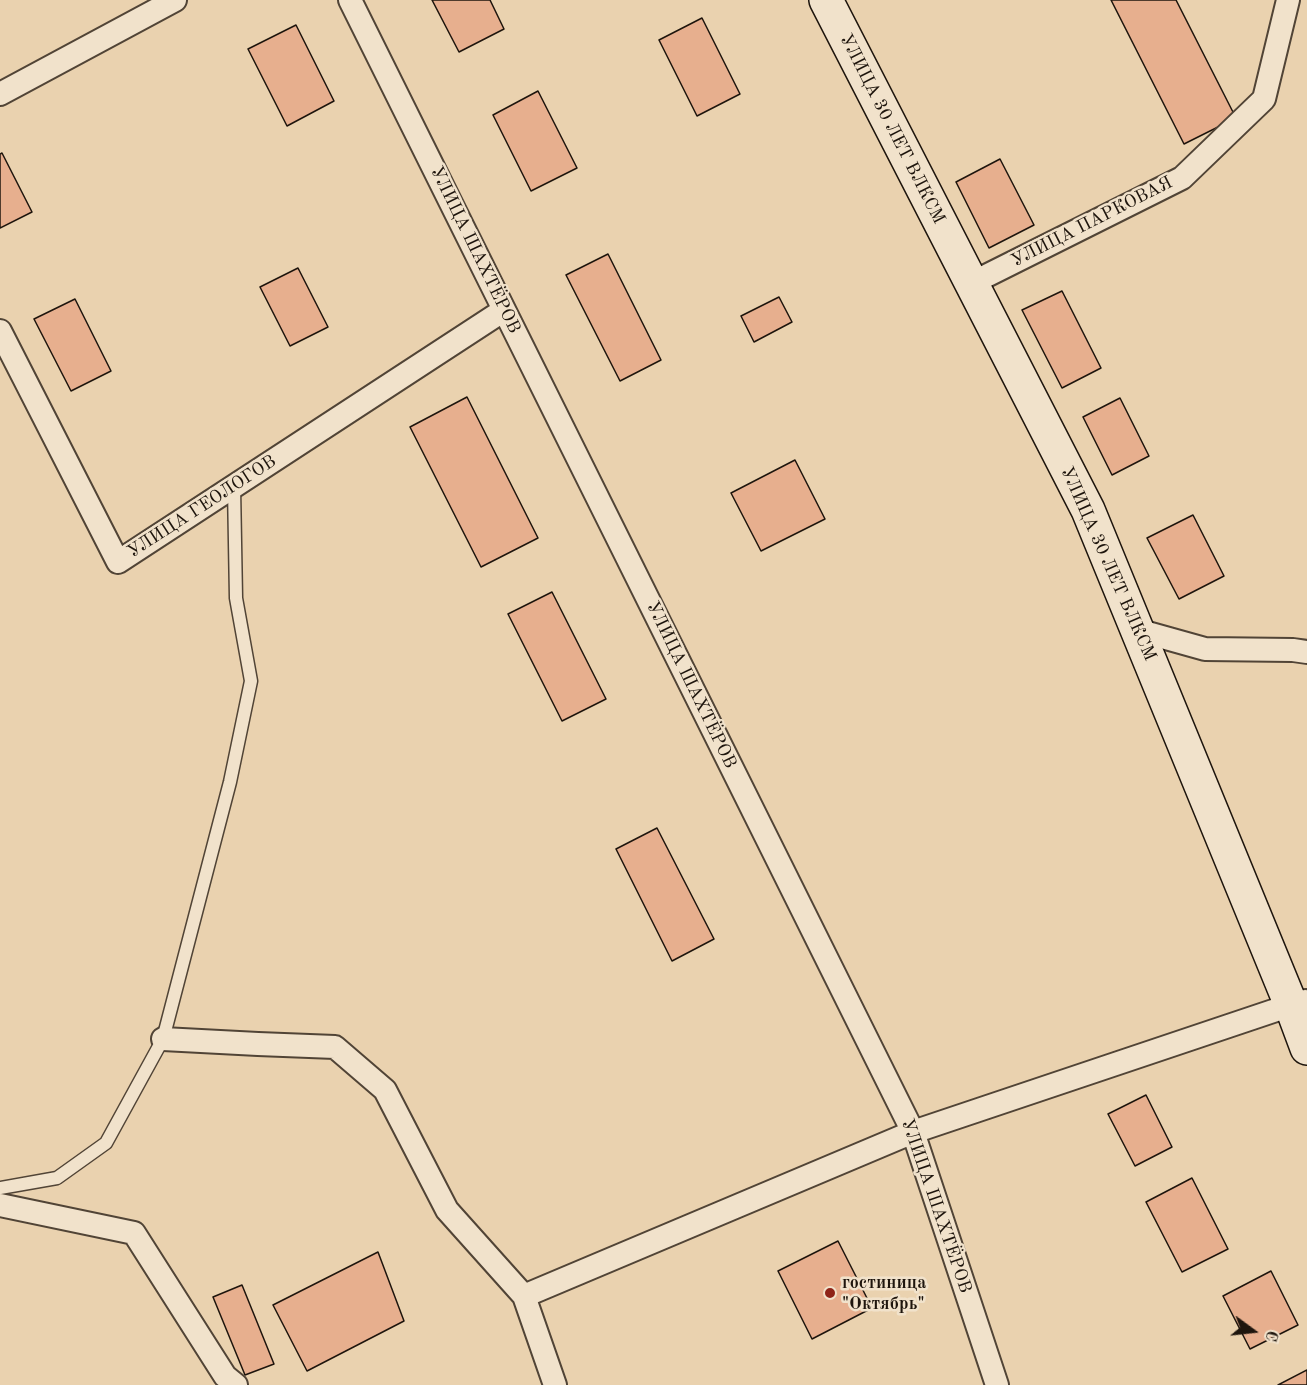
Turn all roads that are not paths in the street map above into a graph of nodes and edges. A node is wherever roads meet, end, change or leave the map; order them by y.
1 (175, 0) edge
2 (350, 0) edge
3 (826, 0) edge
4 (1288, 0) edge
5 (0, 94) edge
6 (972, 283) junction
7 (504, 310) junction
8 (0, 331) edge
9 (234, 487) junction
10 (1137, 630) junction
11 (1307, 652) edge
12 (1299, 1003) edge
13 (163, 1039) junction
14 (1307, 1048) edge
15 (913, 1132) junction
16 (0, 1188) edge
17 (0, 1205) edge
18 (524, 1296) junction
19 (236, 1385) edge
20 (555, 1385) edge
21 (997, 1385) edge

1 - 5 street
2 - 7 street, УЛИЦА ШАХТЁРОВ
3 - 6 street, УЛИЦА 30 ЛЕТ ВЛКСМ
4 - 6 street, УЛИЦА ПАРКОВАЯ
6 - 10 street, УЛИЦА 30 ЛЕТ ВЛКСМ
7 - 9 street, УЛИЦА ГЕОЛОГОВ
7 - 15 street, УЛИЦА ШАХТЁРОВ
8 - 9 street, УЛИЦА ГЕОЛОГОВ
9 - 13 lane
10 - 11 street
10 - 12 street, УЛИЦА 30 ЛЕТ ВЛКСМ
12 - 14 street, УЛИЦА 30 ЛЕТ ВЛКСМ
12 - 15 street
13 - 16 lane
13 - 18 street
15 - 18 street
15 - 21 street, УЛИЦА ШАХТЁРОВ
17 - 19 street
18 - 20 street

